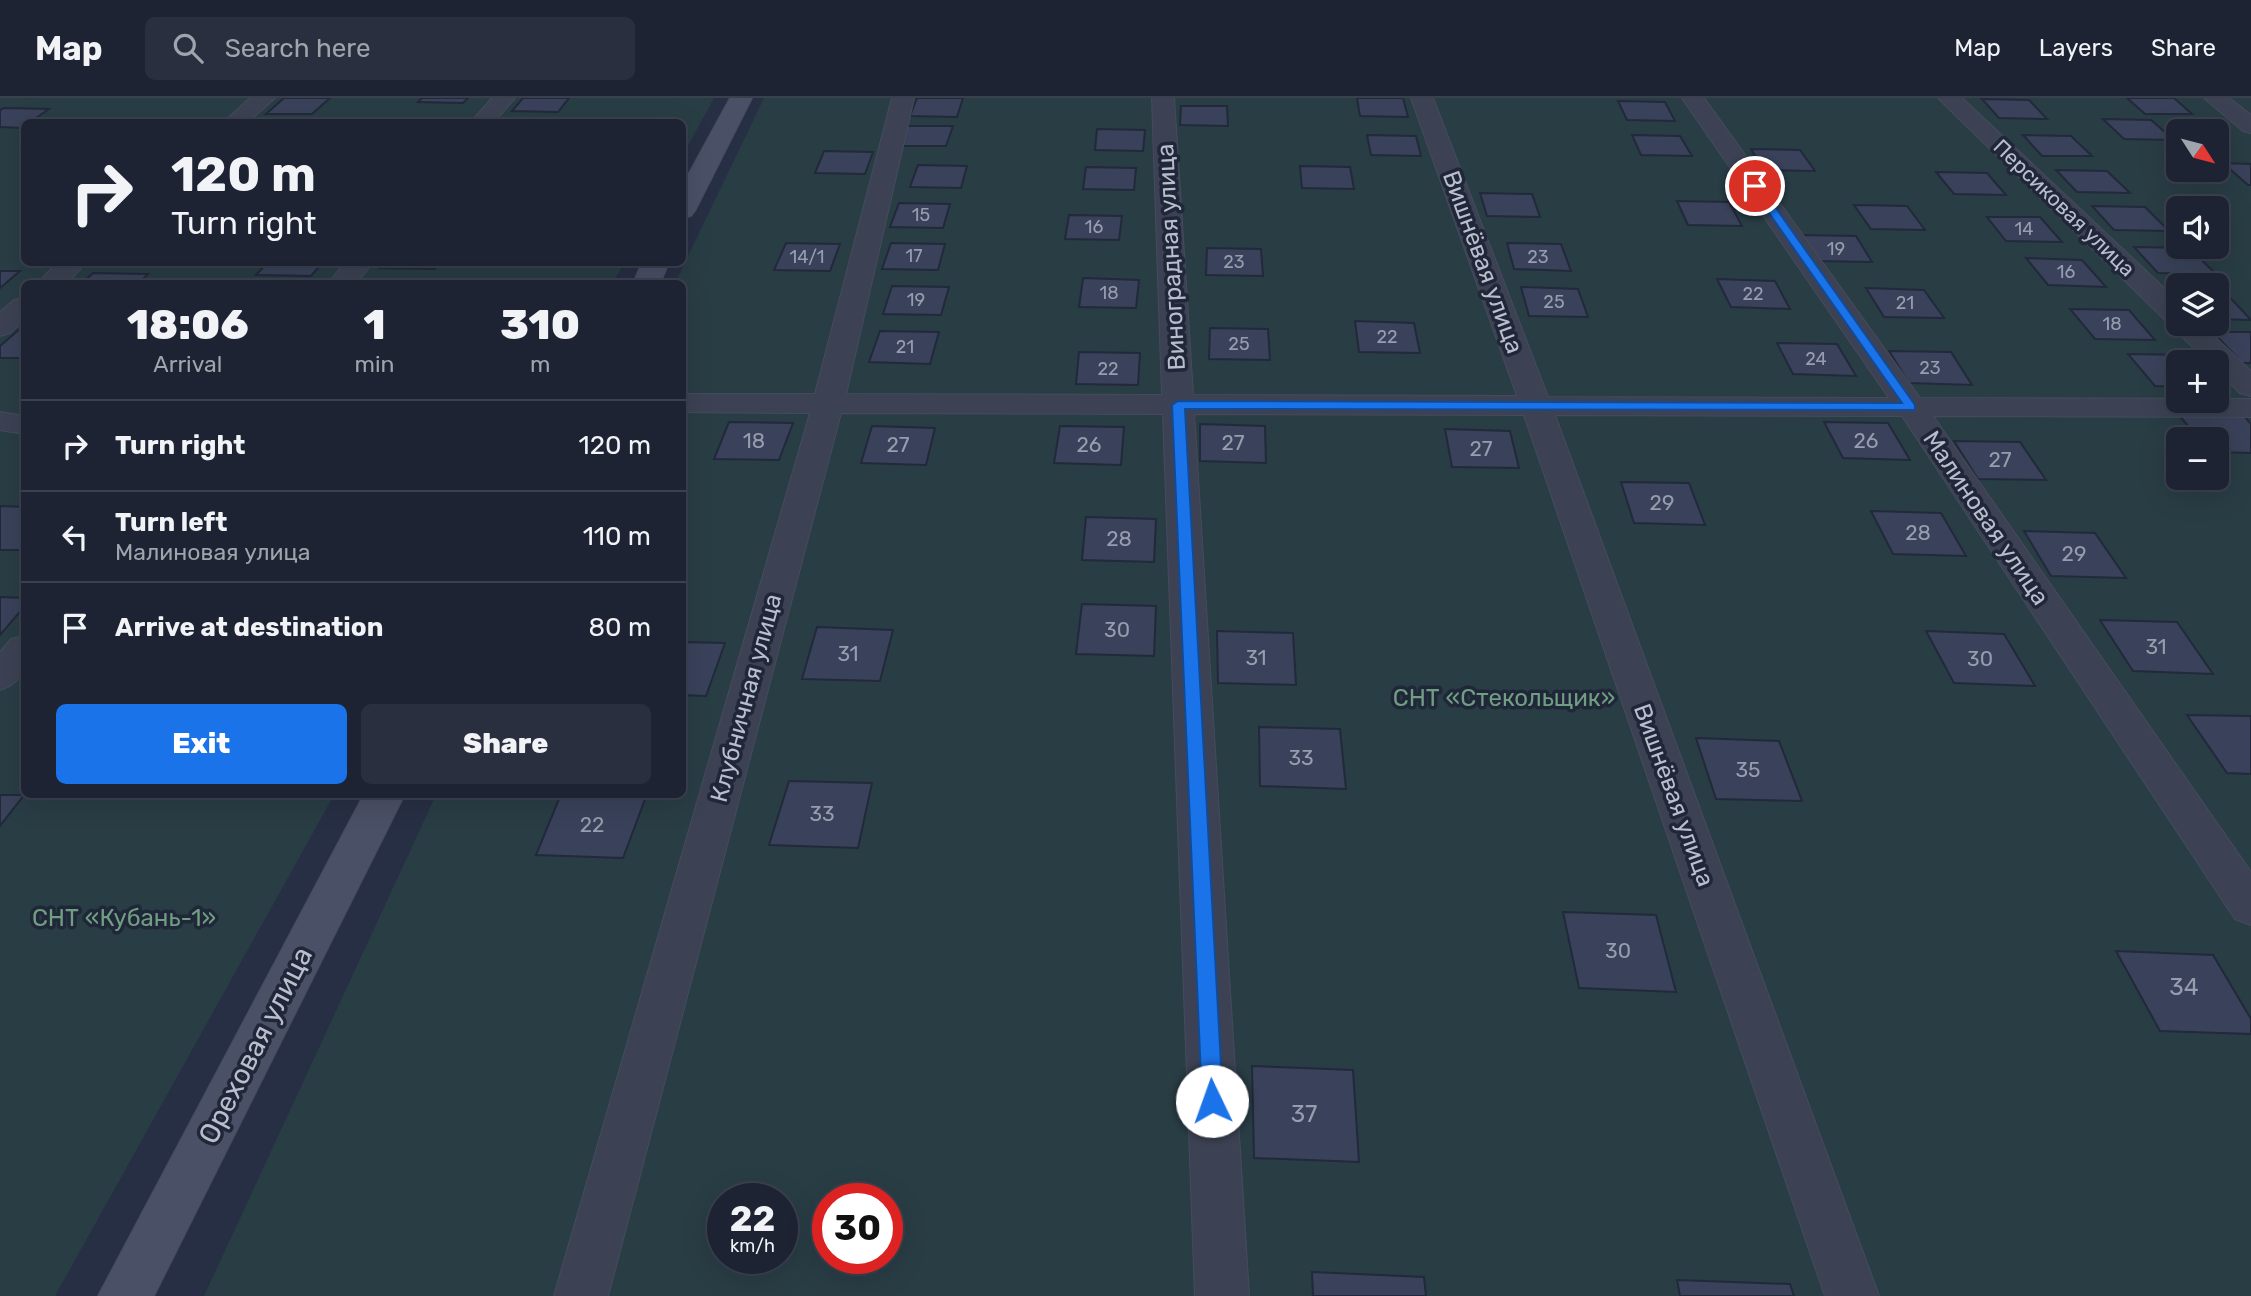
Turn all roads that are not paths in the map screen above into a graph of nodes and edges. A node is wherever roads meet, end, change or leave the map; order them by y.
1 (264, 98) edge
2 (504, 98) edge
3 (741, 98) edge
4 (903, 98) edge
5 (1163, 98) edge
6 (1422, 98) edge
7 (1693, 98) edge
8 (1949, 98) edge
9 (2215, 98) edge
10 (239, 119) edge
11 (485, 119) edge
12 (2251, 126) edge
13 (686, 203) edge
14 (70, 266) edge
15 (357, 266) edge
16 (54, 280) edge
17 (344, 280) edge
18 (2166, 306) edge
19 (21, 309) edge
20 (0, 327) edge
21 (2198, 336) edge
22 (2251, 387) edge
23 (686, 403) edge
24 (828, 404) junction
25 (1178, 405) junction
26 (1536, 406) junction
27 (1911, 407) junction
28 (2251, 408) edge
29 (0, 421) edge
30 (21, 424) edge
31 (21, 652) edge
32 (0, 677) edge
33 (383, 798) edge
34 (2251, 906) edge
35 (125, 1296) edge
36 (581, 1296) edge
37 (1222, 1296) edge
38 (1852, 1296) edge

1 - 10 street
2 - 11 street
3 - 13 street
4 - 24 street, Клубничная улица
5 - 25 street, Виноградная улица
6 - 26 street, Вишнёвая улица
7 - 27 street, Малиновая улица
8 - 18 street, Персиковая улица
9 - 12 street
14 - 16 street
15 - 17 street
19 - 20 street
21 - 22 street
23 - 24 street
24 - 25 street
24 - 36 street, Клубничная улица
25 - 26 street
25 - 37 street, Виноградная улица
26 - 27 street
26 - 38 street, Вишнёвая улица
27 - 28 street
27 - 34 street, Малиновая улица
29 - 30 street
31 - 32 street
33 - 35 street, Ореховая улица

